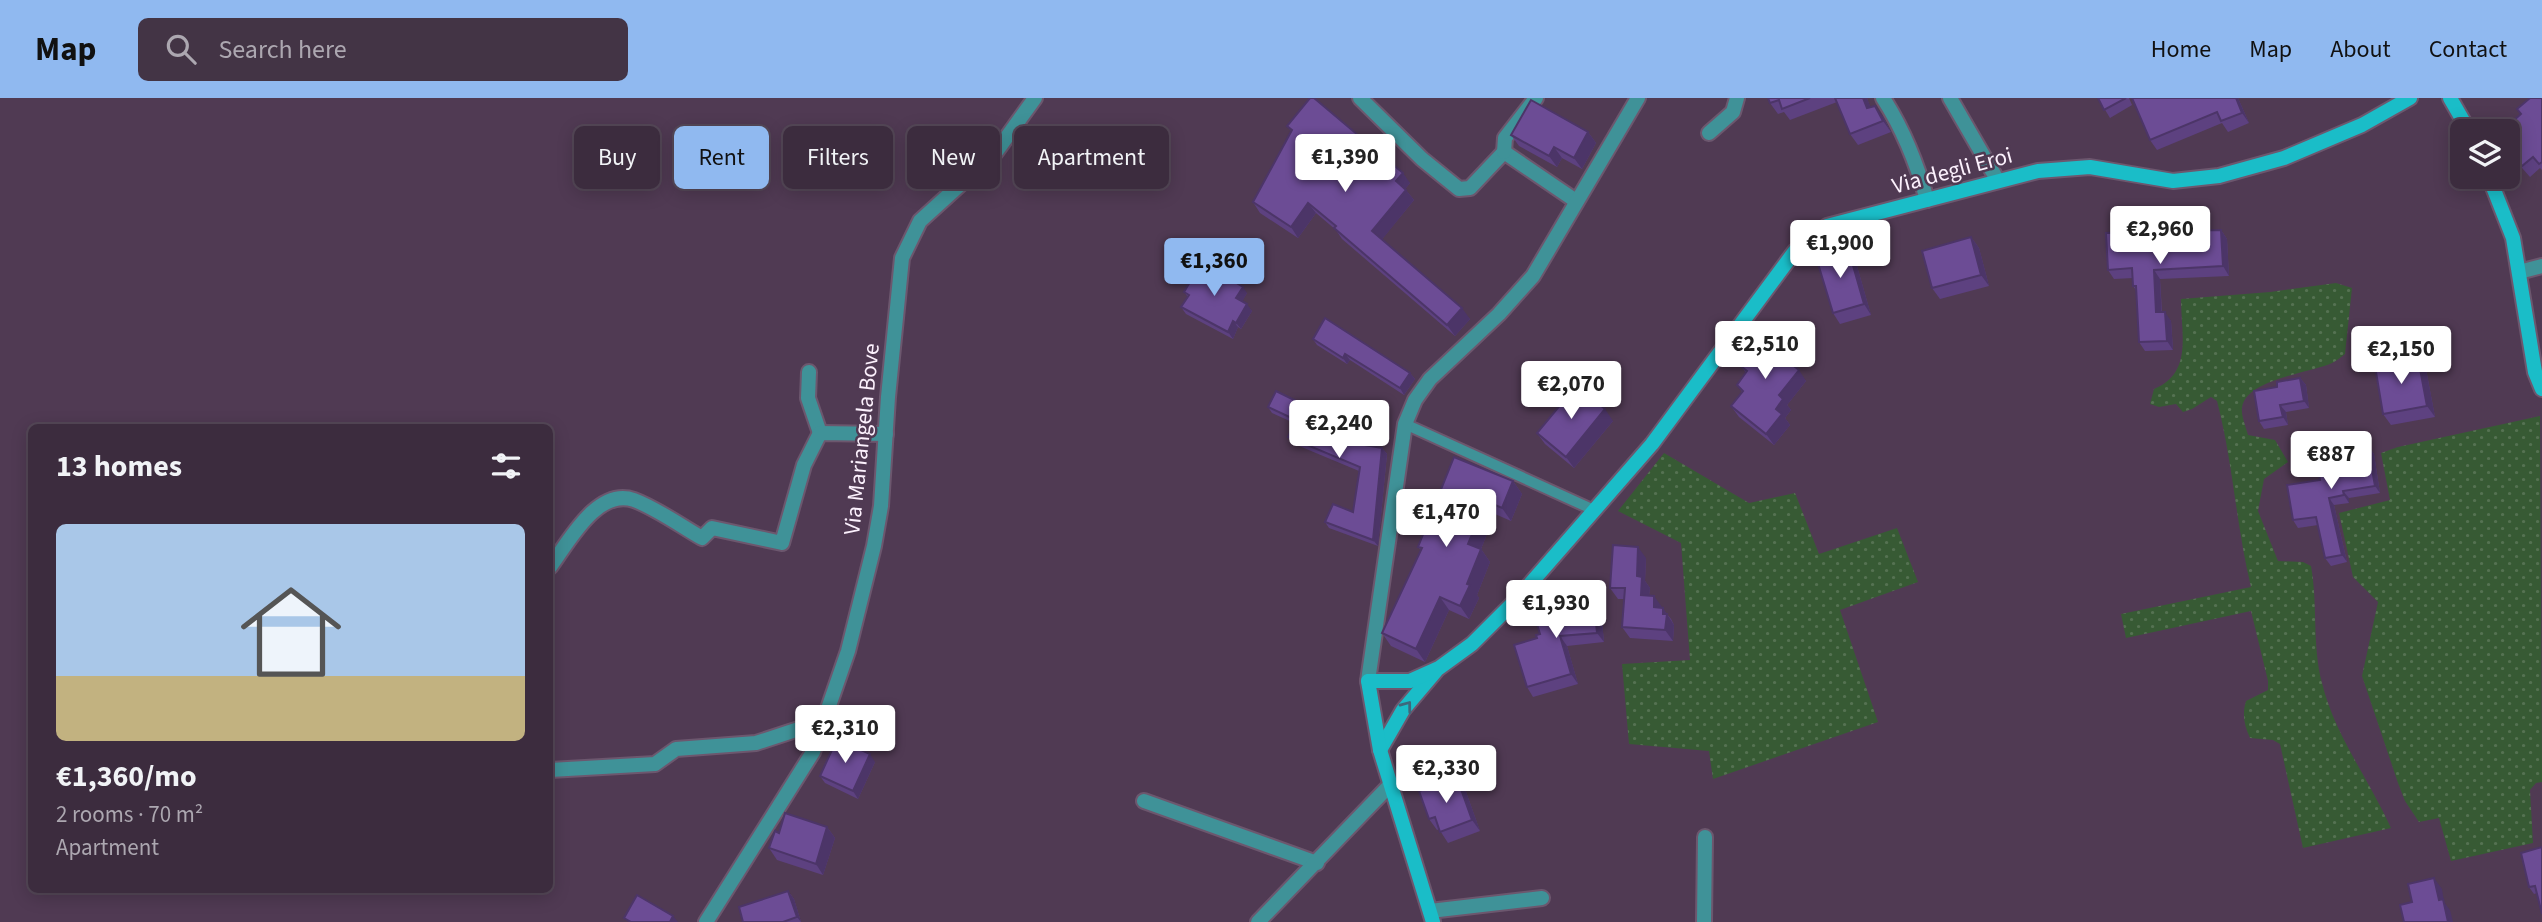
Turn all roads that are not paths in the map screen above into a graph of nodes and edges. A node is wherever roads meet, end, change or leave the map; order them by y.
1 (1035, 98) edge
2 (1360, 98) edge
3 (1536, 98) edge
4 (1737, 98) edge
5 (1883, 98) edge
6 (1950, 98) edge
7 (2410, 98) edge
8 (2450, 98) edge
9 (1635, 99) edge
10 (2462, 119) edge
11 (1709, 133) dead end
12 (1504, 152) junction
13 (1998, 181) junction
14 (2494, 189) edge
15 (1927, 200) junction
16 (1576, 201) junction
17 (2542, 266) edge
18 (2519, 272) junction
19 (809, 372) dead end
20 (2542, 389) edge
21 (1405, 424) junction
22 (820, 433) junction
23 (886, 434) junction
24 (1594, 510) junction
25 (553, 563) edge
26 (1439, 668) junction
27 (1368, 681) junction
28 (823, 721) junction
29 (1380, 750) junction
30 (553, 770) edge
31 (1391, 785) junction
32 (1144, 801) dead end
33 (1705, 837) dead end
34 (1317, 863) junction
35 (1542, 898) dead end
36 (1432, 916) edge
37 (706, 922) edge
38 (1258, 922) edge
39 (1704, 922) edge

1 - 23 street, Via Mariangela Bove
2 - 12 street
3 - 12 street
4 - 11 street
5 - 15 street
6 - 13 street
7 - 13 street, Via degli Eroi
8 - 10 street
9 - 16 street
12 - 16 street
13 - 15 street, Via degli Eroi
14 - 18 street
15 - 24 street, Via degli Eroi
16 - 21 street
17 - 18 street
18 - 20 street
19 - 22 street
21 - 24 lane
21 - 27 street
22 - 23 street
22 - 25 street
23 - 28 street, Via Mariangela Bove
24 - 26 street, Via degli Eroi
26 - 27 street, Via degli Eroi
29 -> 26 street, Via degli Eroi
27 - 29 street
28 - 30 street
28 - 37 street, Via Mariangela Bove
29 - 31 street
31 - 34 street
31 - 36 street
32 - 34 street
33 - 39 street
34 - 38 street
35 - 36 street

